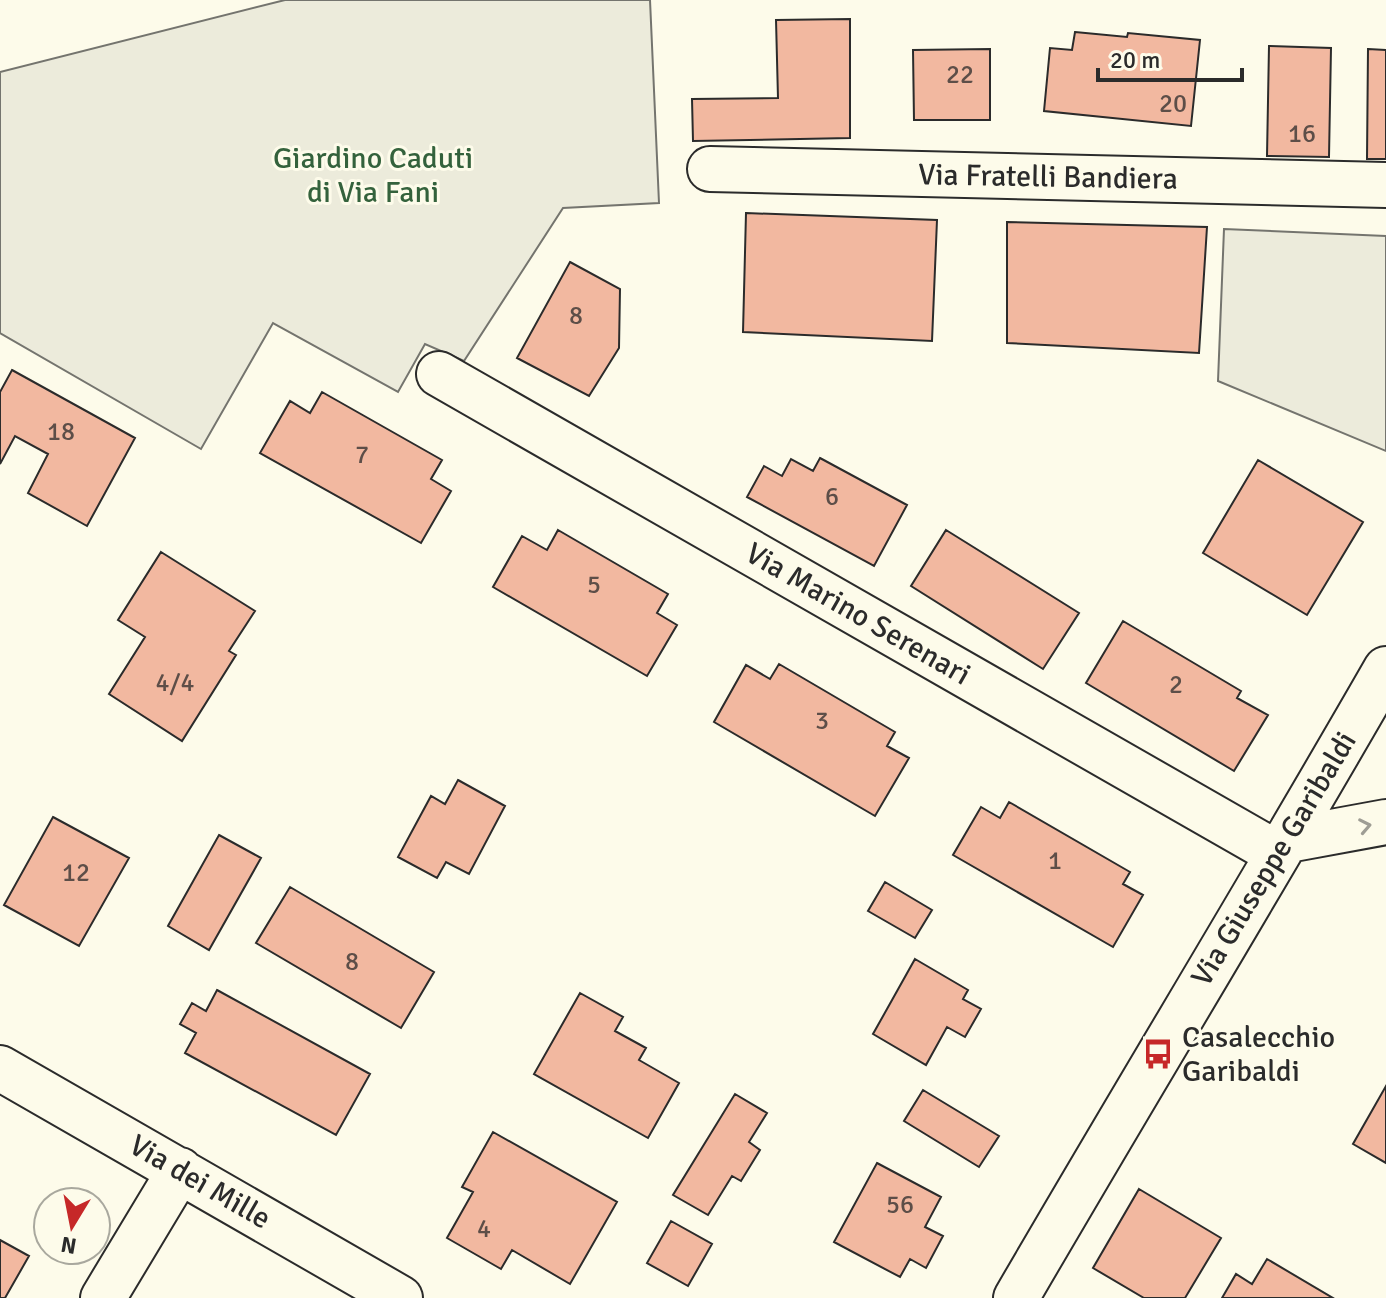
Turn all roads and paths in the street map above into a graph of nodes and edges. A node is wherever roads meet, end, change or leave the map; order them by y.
1 (710, 169) dead end
2 (1386, 185) edge
3 (439, 374) dead end
4 (1386, 669) edge
5 (1386, 822) edge
6 (1283, 847) junction
7 (0, 1068) edge
8 (180, 1170) junction
9 (103, 1298) edge
10 (400, 1298) edge
11 (1016, 1298) edge

1 - 2 street, Via Fratelli Bandiera
3 - 6 street, Via Marino Serenari
4 - 6 street, Via Giuseppe Garibaldi
6 -> 5 street
6 - 11 street, Via Giuseppe Garibaldi
7 - 8 street, Via dei Mille
8 - 9 street
8 - 10 street, Via dei Mille

